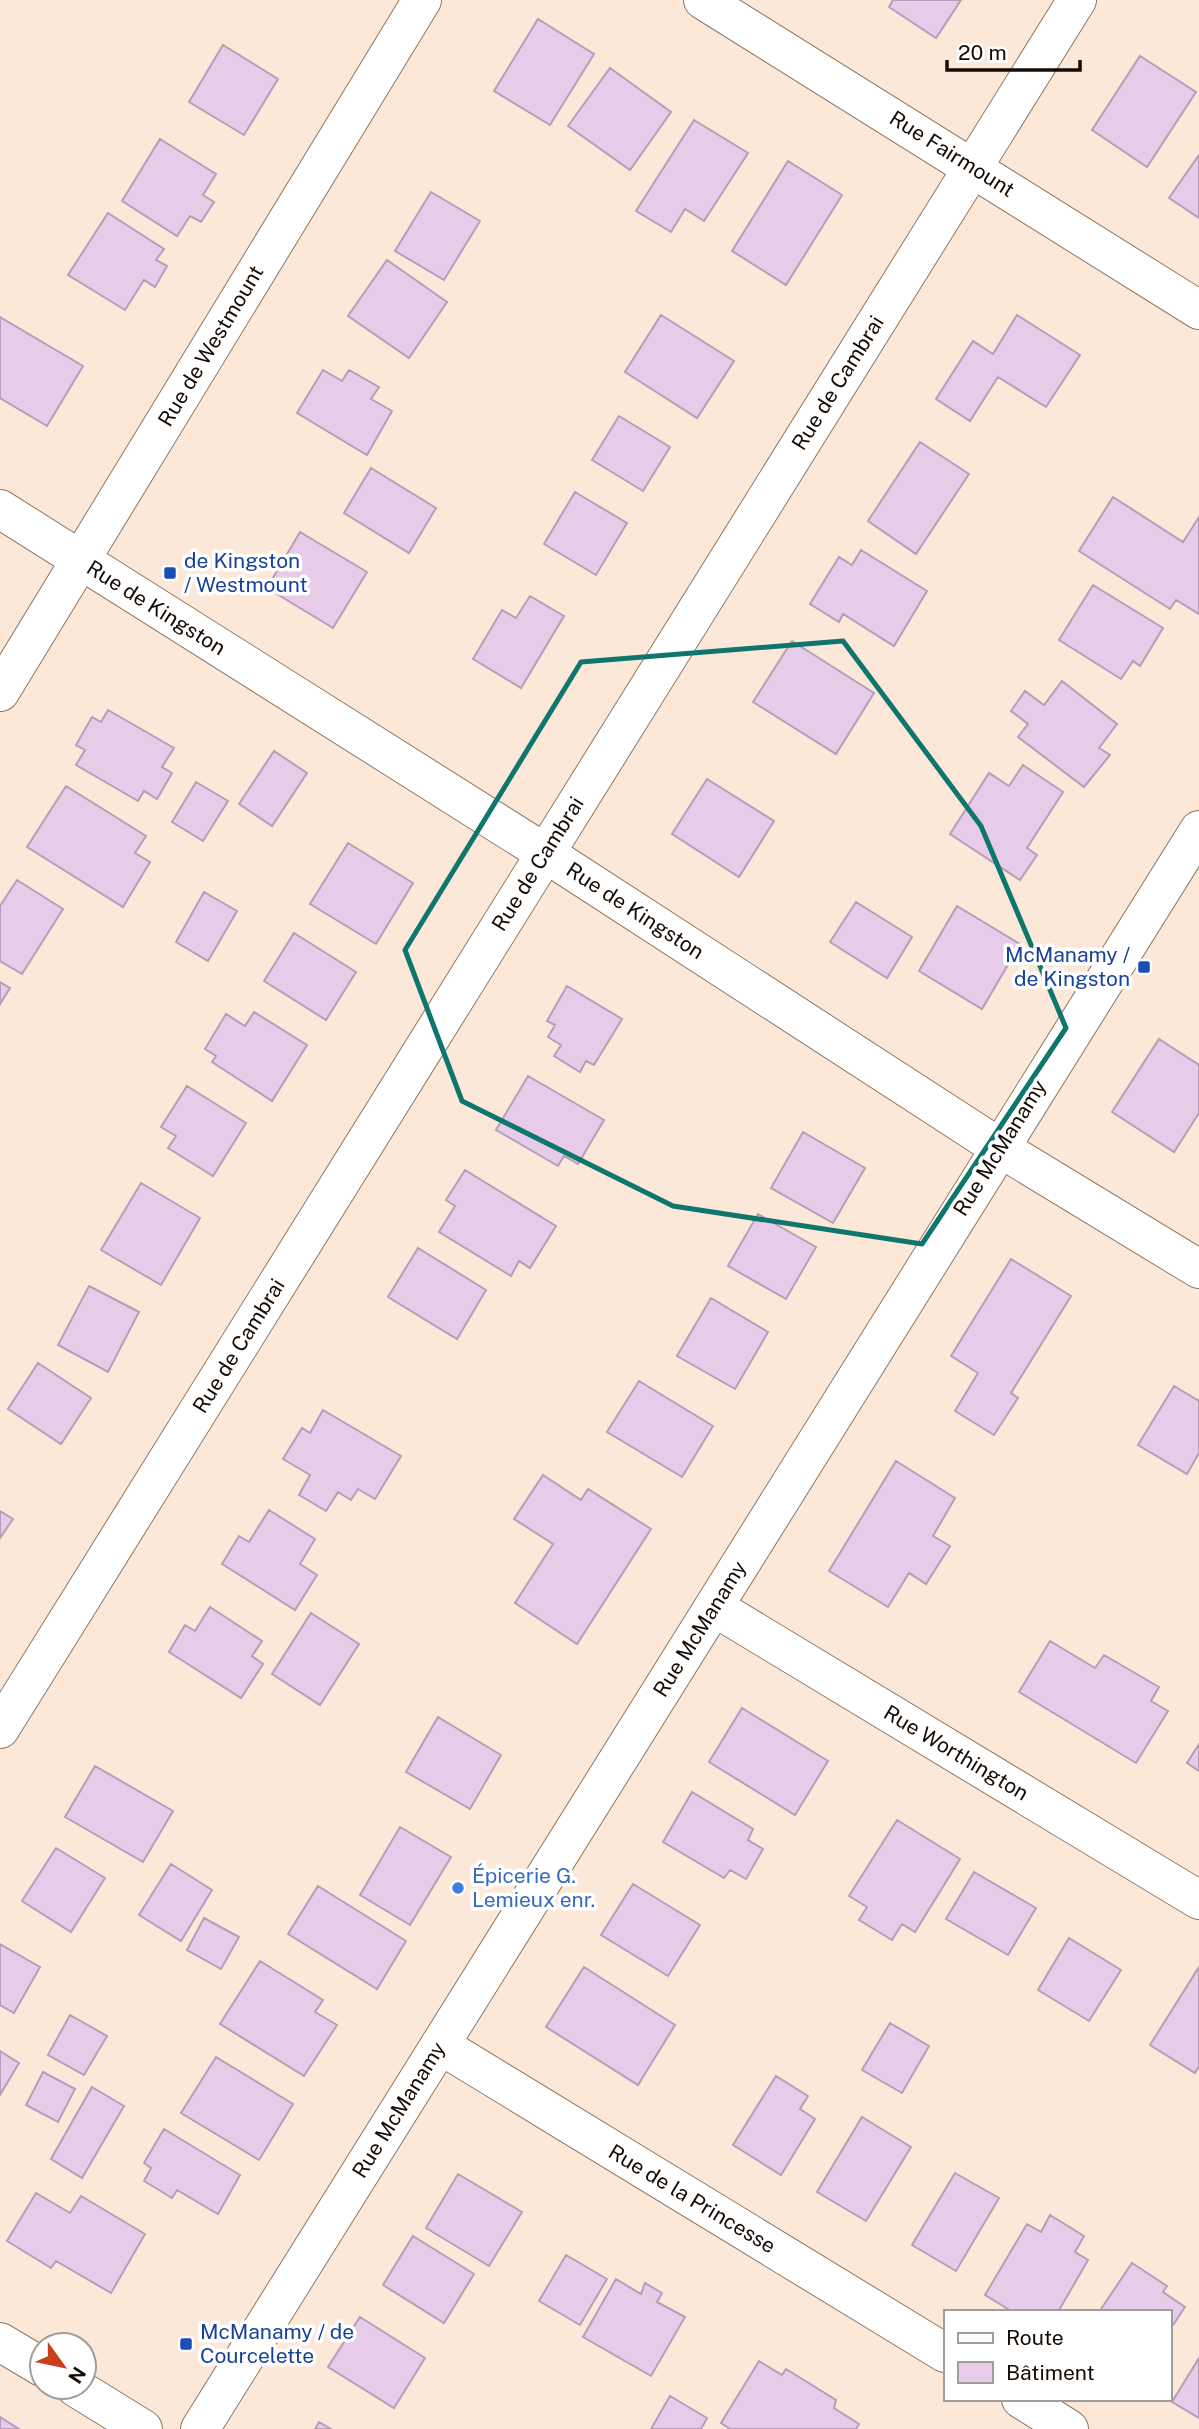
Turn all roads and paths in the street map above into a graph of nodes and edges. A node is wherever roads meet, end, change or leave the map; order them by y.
1 (422, 0) edge
2 (704, 0) edge
3 (1077, 0) edge
4 (973, 167) junction
5 (1199, 310) edge
6 (0, 509) edge
7 (80, 560) junction
8 (0, 692) edge
9 (1199, 830) edge
10 (545, 853) junction
11 (1000, 1148) junction
12 (1199, 1269) edge
13 (714, 1607) junction
14 (0, 1729) edge
15 (1199, 1900) edge
16 (440, 2045) junction
17 (0, 2342) edge
18 (944, 2352) edge
19 (28, 2359) edge
20 (98, 2401) edge
21 (1024, 2401) edge
22 (143, 2429) edge
23 (200, 2429) edge
24 (1069, 2429) edge

1 - 7 street, Rue de Westmount
2 - 4 street, Rue Fairmount
3 - 4 street, Rue de Cambrai
4 - 5 street, Rue Fairmount
4 - 10 street, Rue de Cambrai
6 - 7 street, Rue de Kingston
7 - 8 street, Rue de Westmount
7 - 10 street, Rue de Kingston
9 - 11 street, Rue McManamy
10 - 11 street, Rue de Kingston
10 - 14 street, Rue de Cambrai
11 - 12 street, Rue de Kingston
11 - 13 street, Rue McManamy
13 - 15 street, Rue Worthington
13 - 16 street, Rue McManamy
16 - 18 street, Rue de la Princesse
16 - 23 street, Rue McManamy
17 - 19 street
20 - 22 street
21 - 24 street

